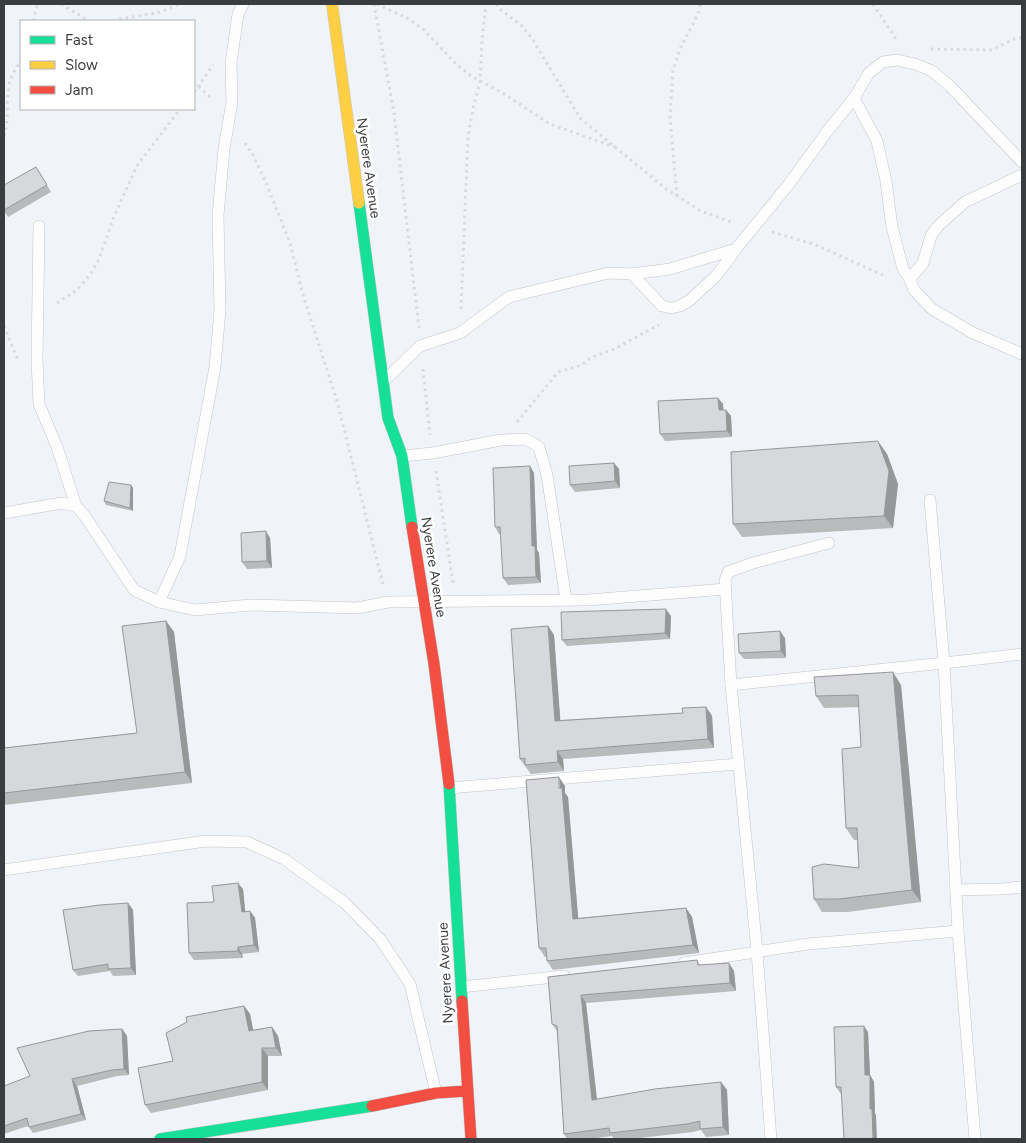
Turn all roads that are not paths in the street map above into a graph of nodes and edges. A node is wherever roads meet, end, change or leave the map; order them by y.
1 (243, 4) edge
2 (332, 4) edge
3 (854, 98) junction
4 (1022, 162) edge
5 (1022, 175) edge
6 (39, 226) dead end
7 (736, 249) junction
8 (632, 274) junction
9 (912, 284) junction
10 (1022, 354) edge
11 (383, 382) junction
12 (402, 456) junction
13 (930, 500) dead end
14 (76, 506) junction
15 (4, 513) edge
16 (829, 543) edge
17 (726, 589) junction
18 (566, 600) junction
19 (159, 602) junction
20 (423, 602) junction
21 (1022, 654) edge
22 (944, 663) junction
23 (730, 685) junction
24 (738, 764) junction
25 (449, 788) junction
26 (4, 870) edge
27 (1022, 887) edge
28 (956, 890) junction
29 (958, 931) junction
30 (756, 951) junction
31 (670, 965) edge
32 (578, 975) edge
33 (461, 987) junction
34 (467, 1091) junction
35 (436, 1093) junction
36 (160, 1139) edge
37 (471, 1139) edge
38 (771, 1139) edge
39 (975, 1139) edge

1 - 19 lane
2 - 11 main road, Nyerere Avenue
3 - 4 lane
3 - 7 lane
3 - 9 lane
5 - 9 lane
6 - 14 lane
7 - 8 lane
7 - 8 lane
8 - 11 lane
9 - 10 lane
11 - 12 main road, Nyerere Avenue
12 - 18 lane
12 - 20 main road, Nyerere Avenue
13 - 22 lane
14 - 15 lane
14 - 19 lane
16 - 17 lane
17 - 18 lane
17 - 23 lane
18 - 20 lane
19 - 20 lane
20 - 25 main road, Nyerere Avenue
21 - 22 lane
22 - 23 lane
22 - 28 lane
23 - 24 lane
24 - 25 lane
24 - 30 lane
25 - 33 main road, Nyerere Avenue
26 - 35 lane
27 - 28 lane
28 - 29 lane
29 - 30 lane
29 - 39 lane
30 - 31 lane
30 - 38 lane
32 - 33 lane
33 - 34 main road, Nyerere Avenue
34 - 35 main road
34 - 37 main road, Nyerere Avenue
35 - 36 main road

